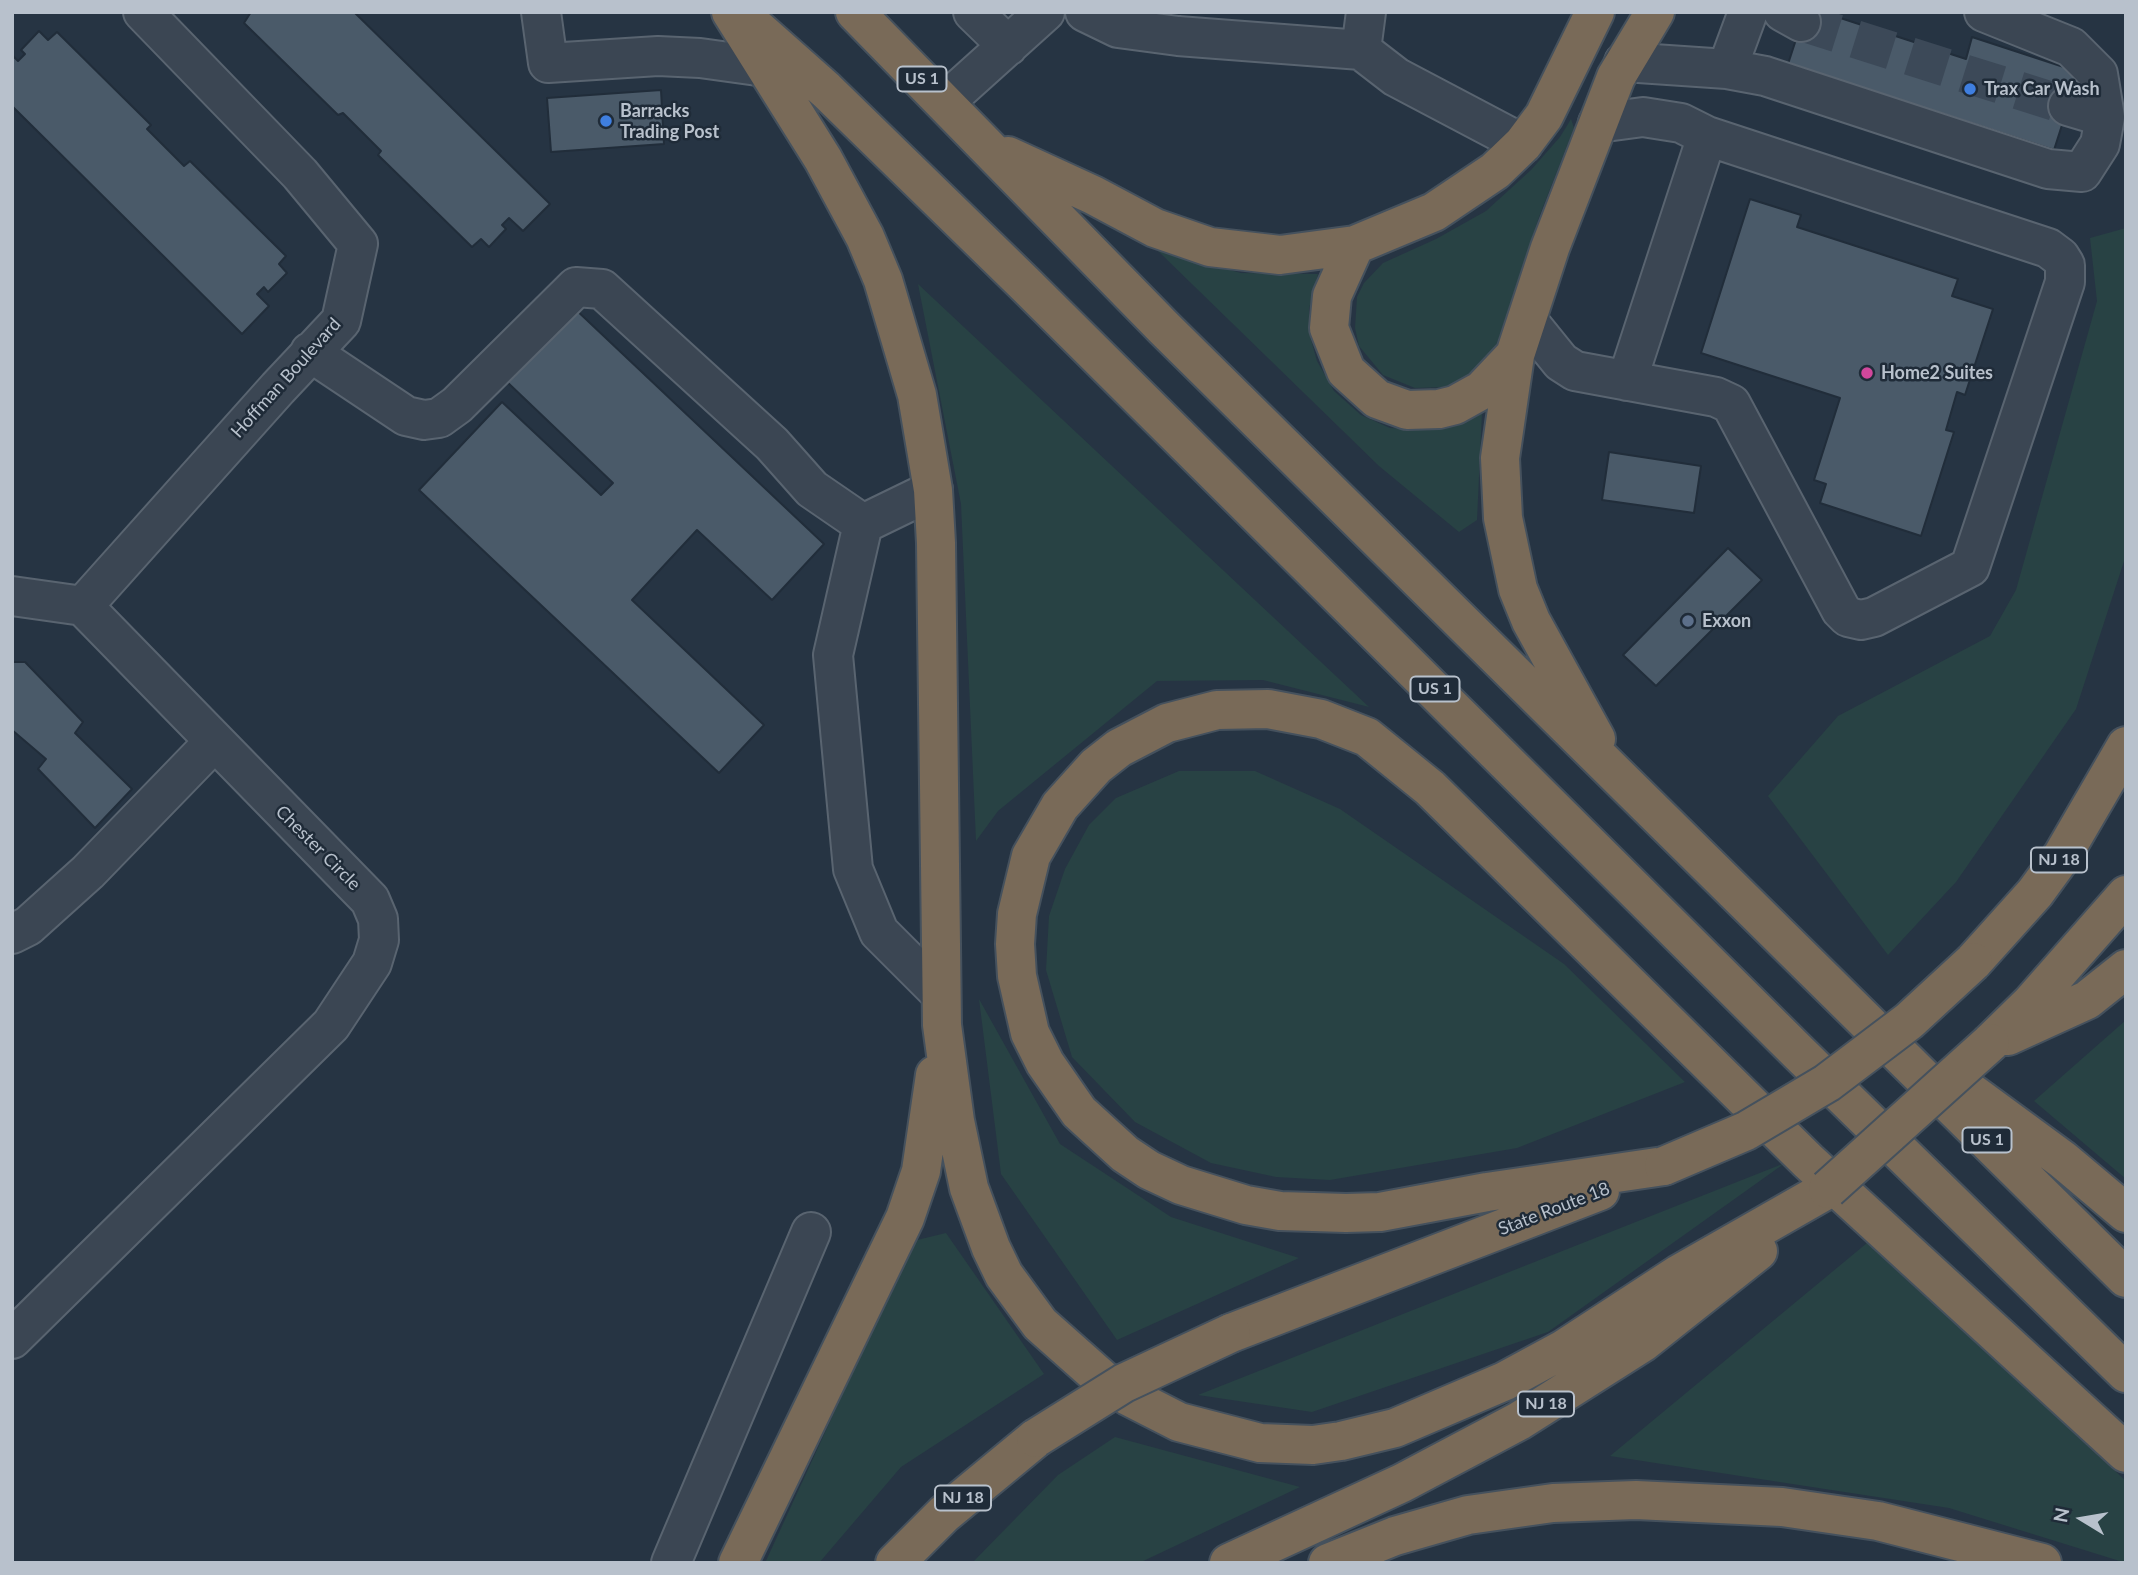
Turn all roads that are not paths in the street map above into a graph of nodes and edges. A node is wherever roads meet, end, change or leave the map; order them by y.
1 (143, 12) edge
2 (541, 12) edge
3 (731, 12) edge
4 (737, 12) edge
5 (973, 12) edge
6 (1045, 12) edge
7 (1085, 12) edge
8 (1366, 12) edge
9 (1595, 12) edge
10 (1655, 12) edge
11 (1748, 12) edge
12 (1984, 12) edge
13 (865, 16) edge
14 (1008, 46) junction
15 (1361, 50) junction
16 (1624, 62) junction
17 (765, 67) junction
18 (1727, 68) junction
19 (945, 102) junction
20 (2068, 106) tunnel mouth
21 (2105, 117) junction
22 (1598, 123) junction
23 (1707, 136) junction
24 (1523, 144) junction
25 (987, 147) junction
26 (1354, 246) junction
27 (1521, 338) junction
28 (310, 352) junction
29 (1627, 381) junction
30 (933, 490) junction
31 (863, 524) junction
32 (12, 596) edge
33 (83, 607) junction
34 (213, 743) junction
35 (2126, 746) edge
36 (1618, 778) junction
37 (2126, 895) edge
38 (12, 934) edge
39 (2126, 969) edge
40 (1849, 1002) junction
41 (942, 1009) junction
42 (1990, 1043) junction
43 (1664, 1166) junction
44 (1828, 1189) junction
45 (2126, 1213) edge
46 (811, 1232) dead end
47 (2126, 1278) edge
48 (12, 1339) edge
49 (2126, 1373) edge
50 (2126, 1453) edge
51 (671, 1563) edge
52 (738, 1563) edge
53 (895, 1563) edge
54 (1229, 1563) edge
55 (1328, 1563) edge
56 (2042, 1563) edge

1 - 28 street, Hoffman Boulevard
2 - 17 street
3 - 17 highway
4 - 49 highway, US 1
5 - 14 street
6 - 14 street
7 - 15 street
8 - 15 street
9 - 24 highway
10 - 16 highway
11 - 18 street
12 - 21 street
13 - 19 highway, US 1
14 - 19 street
15 - 24 street
16 - 18 street
16 - 22 highway
17 - 30 highway
18 - 21 street
19 - 25 highway, US 1
20 - 21 street
22 - 23 street
22 - 27 highway
23 - 29 street
23 - 29 street
24 - 26 highway
25 - 26 highway
25 - 36 highway, US 1
26 - 27 highway
27 - 29 street
27 - 36 highway
28 - 31 street
28 - 33 street, Hoffman Boulevard
30 - 31 street
30 - 41 highway
31 - 41 street
32 - 33 street
33 - 34 street, Chester Circle
34 - 38 street
34 - 48 street, Chester Circle
35 - 43 highway, State Route 18 / NJ 18, bridge
36 - 40 highway, US 1
37 - 42 highway, NJ 18
39 - 42 highway
40 - 45 highway
40 - 47 highway, US 1
41 - 44 highway
41 - 52 highway
42 - 44 highway, NJ 18, bridge
43 - 50 highway
43 - 53 highway, State Route 18 / NJ 18, bridge
44 - 54 highway, NJ 18
46 - 51 street
55 - 56 highway

